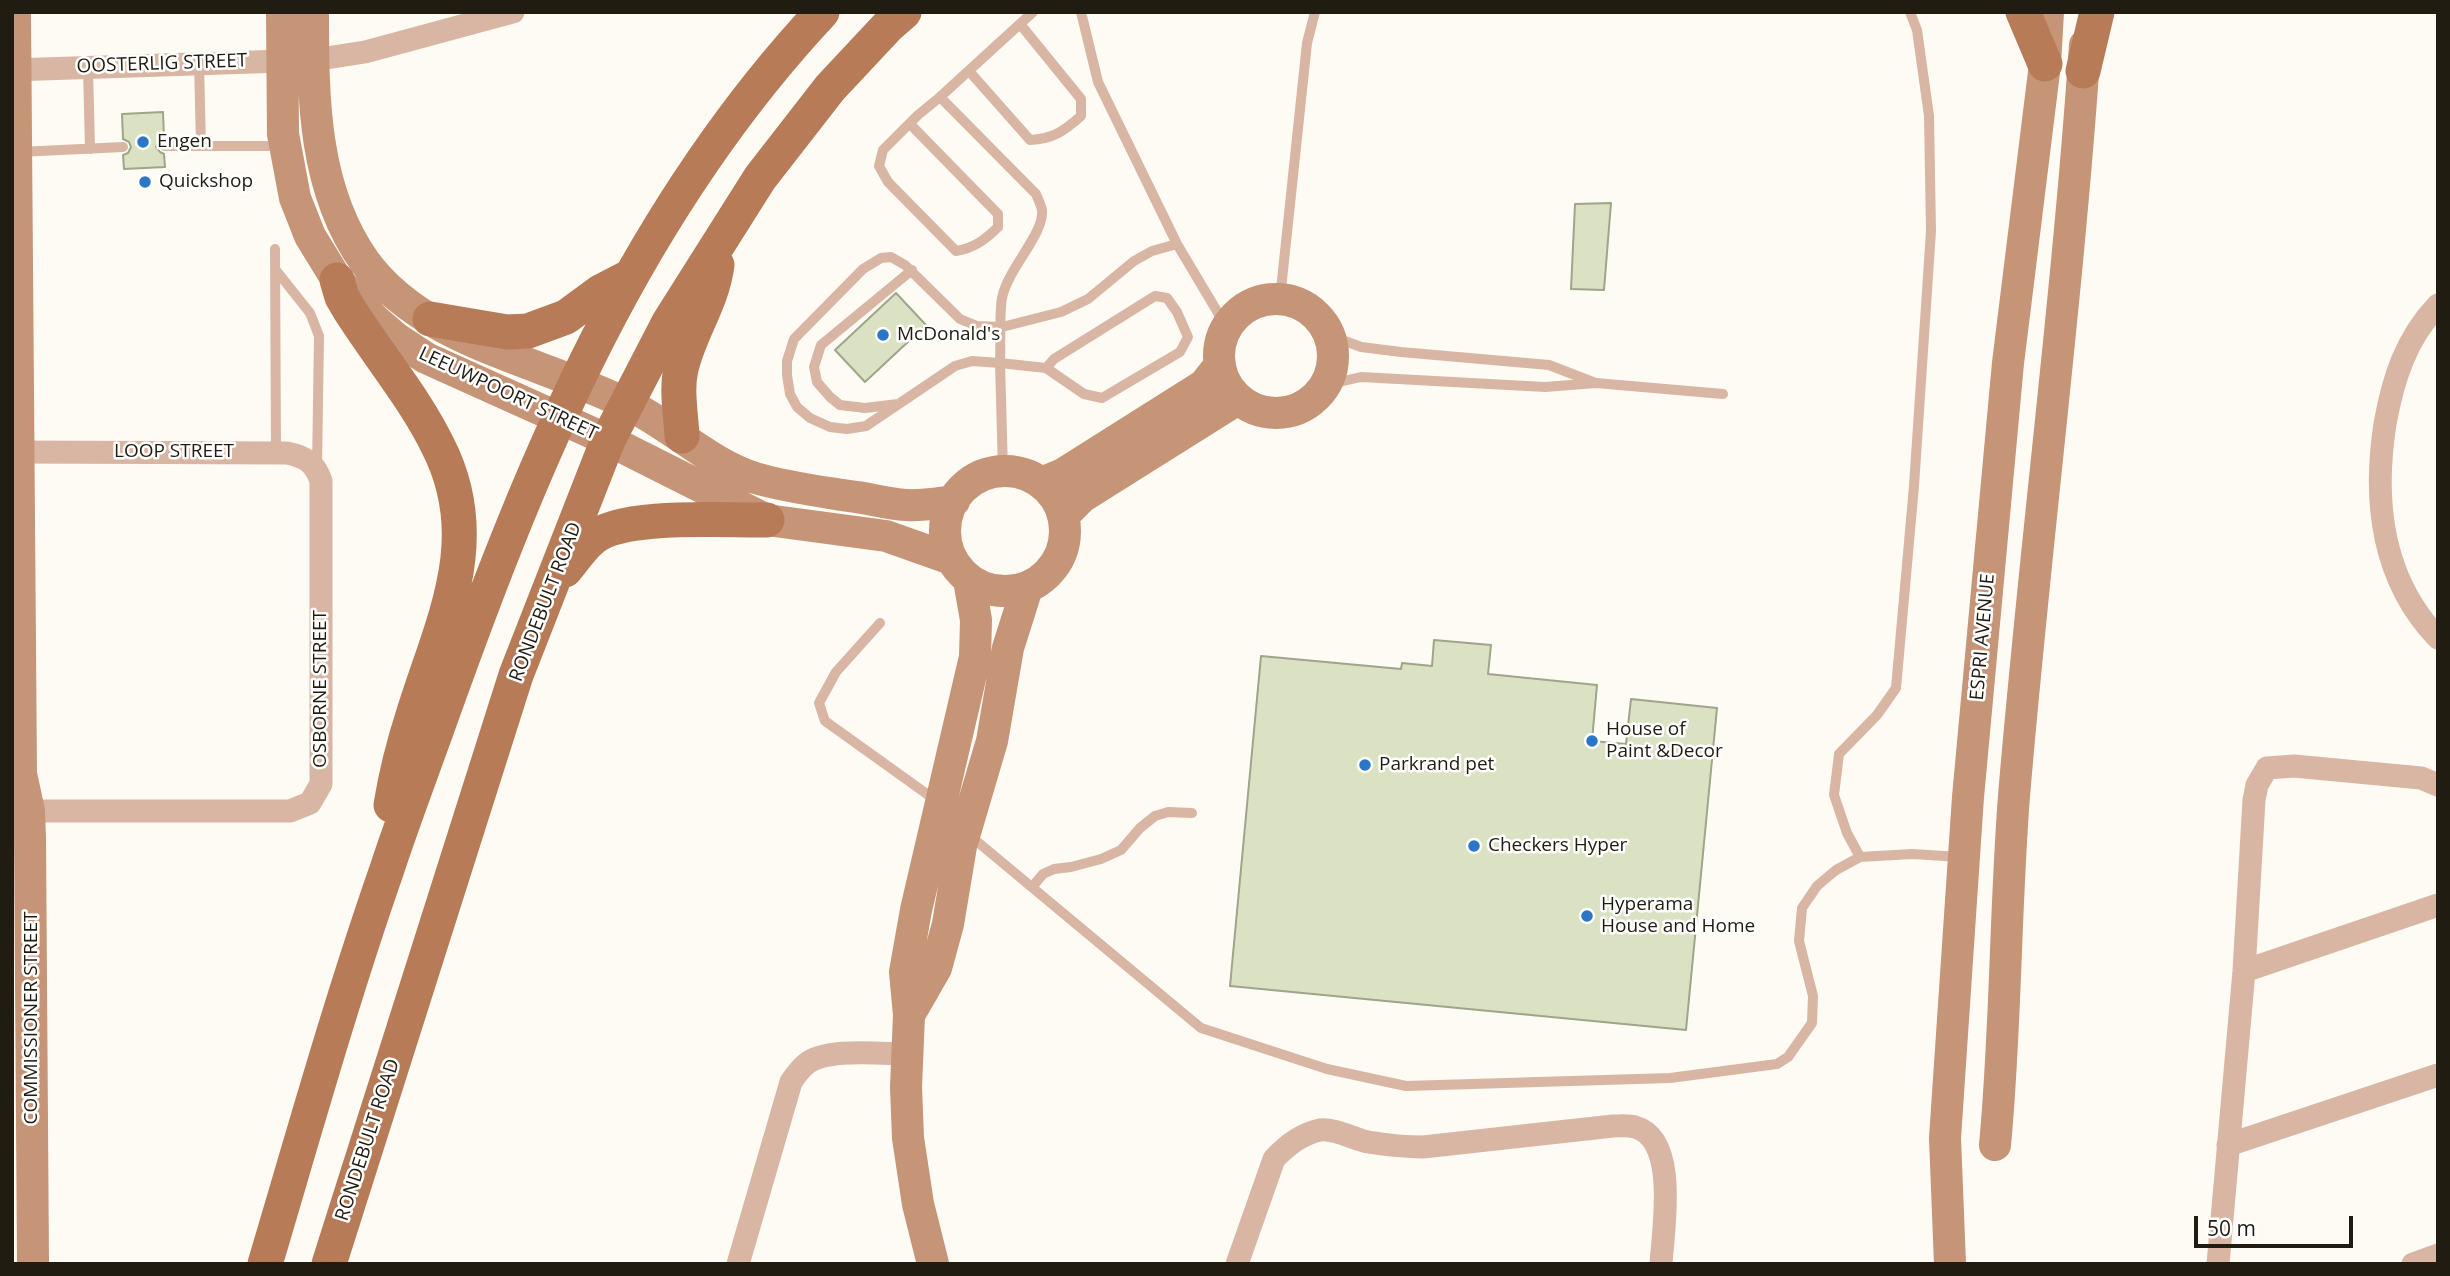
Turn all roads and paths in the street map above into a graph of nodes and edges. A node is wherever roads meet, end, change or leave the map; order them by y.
1 (15, 12) edge
2 (282, 12) edge
3 (313, 12) edge
4 (513, 12) edge
5 (822, 12) edge
6 (904, 12) edge
7 (1033, 12) edge
8 (1081, 12) edge
9 (1315, 12) edge
10 (1910, 12) edge
11 (2023, 12) edge
12 (2048, 12) edge
13 (2087, 12) edge
14 (2097, 12) edge
15 (476, 17) edge
16 (1020, 24) junction
17 (297, 60) junction
18 (199, 63) junction
19 (2045, 64) junction
20 (88, 67) junction
21 (14, 70) edge
22 (969, 71) junction
23 (2083, 71) junction
24 (940, 97) junction
25 (909, 124) junction
26 (164, 146) dead end
27 (201, 146) junction
28 (285, 146) junction
29 (124, 147) dead end
30 (90, 149) junction
31 (16, 152) junction
32 (719, 240) junction
33 (1177, 244) junction
34 (275, 248) dead end
35 (275, 269) junction
36 (912, 270) junction
37 (629, 277) junction
38 (337, 280) junction
39 (1280, 299) junction
40 (2438, 305) edge
41 (430, 319) junction
42 (1002, 327) junction
43 (1227, 328) junction
44 (1329, 335) junction
45 (1000, 363) junction
46 (1220, 365) junction
47 (1046, 368) junction
48 (574, 382) junction
49 (1596, 383) junction
50 (1326, 385) junction
51 (1723, 394) dead end
52 (1238, 399) junction
53 (627, 404) junction
54 (901, 404) junction
55 (557, 419) junction
56 (682, 436) junction
57 (608, 440) junction
58 (15, 452) edge
59 (276, 453) junction
60 (1003, 471) junction
61 (319, 474) junction
62 (1041, 483) junction
63 (954, 501) junction
64 (1063, 516) junction
65 (767, 520) junction
66 (960, 570) junction
67 (554, 582) junction
68 (1027, 588) junction
69 (880, 623) dead end
70 (2438, 638) edge
71 (2438, 785) edge
72 (2014, 797) junction
73 (18, 810) edge
74 (1192, 813) dead end
75 (953, 818) junction
76 (12, 844) edge
77 (1860, 857) junction
78 (1964, 857) junction
79 (385, 875) junction
80 (1034, 886) junction
81 (2438, 905) edge
82 (2244, 971) junction
83 (909, 1054) junction
84 (2438, 1076) edge
85 (317, 1093) junction
86 (12, 1131) edge
87 (1995, 1145) dead end
88 (2228, 1145) junction
89 (12, 1161) edge
90 (2438, 1255) edge
91 (33, 1264) edge
92 (239, 1264) edge
93 (265, 1264) edge
94 (329, 1264) edge
95 (738, 1264) edge
96 (933, 1264) edge
97 (1237, 1264) edge
98 (1661, 1264) edge
99 (1950, 1264) edge
100 (2218, 1264) edge
101 (2413, 1264) edge

1 - 21 street, COMMISSIONER STREET
2 - 17 street, LEEUWPOORT STREET
3 - 17 street, LEEUWPOORT STREET
4 - 15 street, OOSTERLIG STREET
5 - 37 main road
6 - 32 main road, RONDEBULT ROAD
7 - 16 lane
8 - 33 lane
9 - 39 lane
10 - 77 lane
11 - 19 main road
12 - 19 street, ESPRI AVENUE
13 - 23 street
14 - 23 main road
15 - 17 street, OOSTERLIG STREET
16 - 22 lane
16 - 22 lane
17 - 18 street, OOSTERLIG STREET
17 - 28 street, LEEUWPOORT STREET
17 - 41 street, LEEUWPOORT STREET
18 - 20 street, OOSTERLIG STREET
18 - 27 lane
19 - 78 street, ESPRI AVENUE
20 - 21 street, OOSTERLIG STREET
20 - 30 lane
21 - 31 street, COMMISSIONER STREET
22 - 24 lane
23 - 72 street
24 - 25 lane
24 - 42 lane
25 - 25 lane
26 - 27 lane
27 - 28 lane
28 - 38 street, LEEUWPOORT STREET
29 - 30 lane
30 - 31 lane
31 - 58 street, COMMISSIONER STREET
32 - 53 main road, RONDEBULT ROAD
32 - 56 main road
33 - 42 lane
33 - 43 lane
34 - 35 lane
35 - 59 lane
35 - 61 lane
36 - 42 lane
36 - 54 lane
36 - 54 lane
37 - 41 main road
37 - 48 main road
38 - 55 street, LEEUWPOORT STREET
38 - 79 main road
39 - 43 street
39 - 44 street
40 - 70 street
41 - 48 street, LEEUWPOORT STREET
42 - 45 lane
43 - 46 street
44 - 49 lane
44 - 50 street
45 - 47 lane
45 - 54 lane
45 - 60 lane
46 - 52 street
46 - 62 street
47 - 47 lane
48 - 53 street, LEEUWPOORT STREET
48 - 55 main road
49 - 50 lane
49 - 51 lane
50 - 52 street
52 - 64 street
53 - 56 street, LEEUWPOORT STREET
53 - 57 main road, RONDEBULT ROAD
55 - 57 street, LEEUWPOORT STREET
55 - 79 main road
56 - 63 street, LEEUWPOORT STREET
57 - 65 street, LEEUWPOORT STREET
57 - 67 main road, RONDEBULT ROAD
58 - 59 street, LOOP STREET
58 - 73 street, COMMISSIONER STREET
59 - 61 street, LOOP STREET
60 - 62 street
60 - 63 street
61 - 73 street, OSBORNE STREET
62 - 64 street
63 - 66 street
64 - 68 street
65 - 66 street, LEEUWPOORT STREET
65 - 67 main road
66 - 68 street
66 - 75 street
67 - 94 main road, RONDEBULT ROAD
68 - 75 street
69 - 75 lane
71 - 82 street
72 - 78 street
72 - 87 street
73 - 91 street, COMMISSIONER STREET
74 - 80 lane
75 - 80 lane
75 - 83 street
76 - 86 street, COMMISSIONER STREET
77 - 78 lane
77 - 80 lane
78 - 99 street, ESPRI AVENUE
79 - 85 main road
81 - 82 street
82 - 88 street
83 - 95 street
83 - 96 street
84 - 88 street
85 - 92 main road
85 - 93 main road
86 - 89 street, COMMISSIONER STREET
88 - 100 street
90 - 101 street
97 - 98 street

